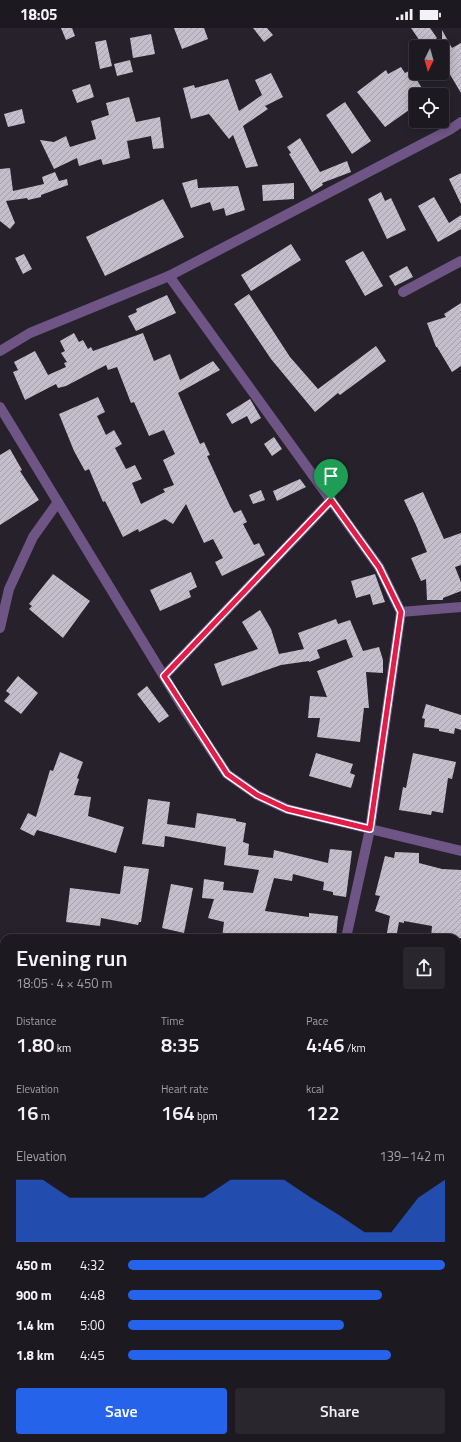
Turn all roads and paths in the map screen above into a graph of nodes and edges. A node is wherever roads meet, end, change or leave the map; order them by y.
1 (461, 122) edge
2 (461, 261) edge
3 (170, 276) junction
4 (403, 292) dead end
5 (0, 351) edge
6 (0, 407) edge
7 (331, 500) junction
8 (58, 502) junction
9 (461, 607) edge
10 (401, 612) junction
11 (0, 628) edge
12 (164, 676) junction
13 (370, 829) junction
14 (461, 851) edge
15 (347, 934) edge

1 - 3 street
2 - 4 street
3 - 5 street
3 - 7 street
6 - 8 street
7 - 10 street
7 - 12 street
8 - 11 street
8 - 12 street
9 - 10 street
10 - 13 street
12 - 13 street
13 - 14 street
13 - 15 street

